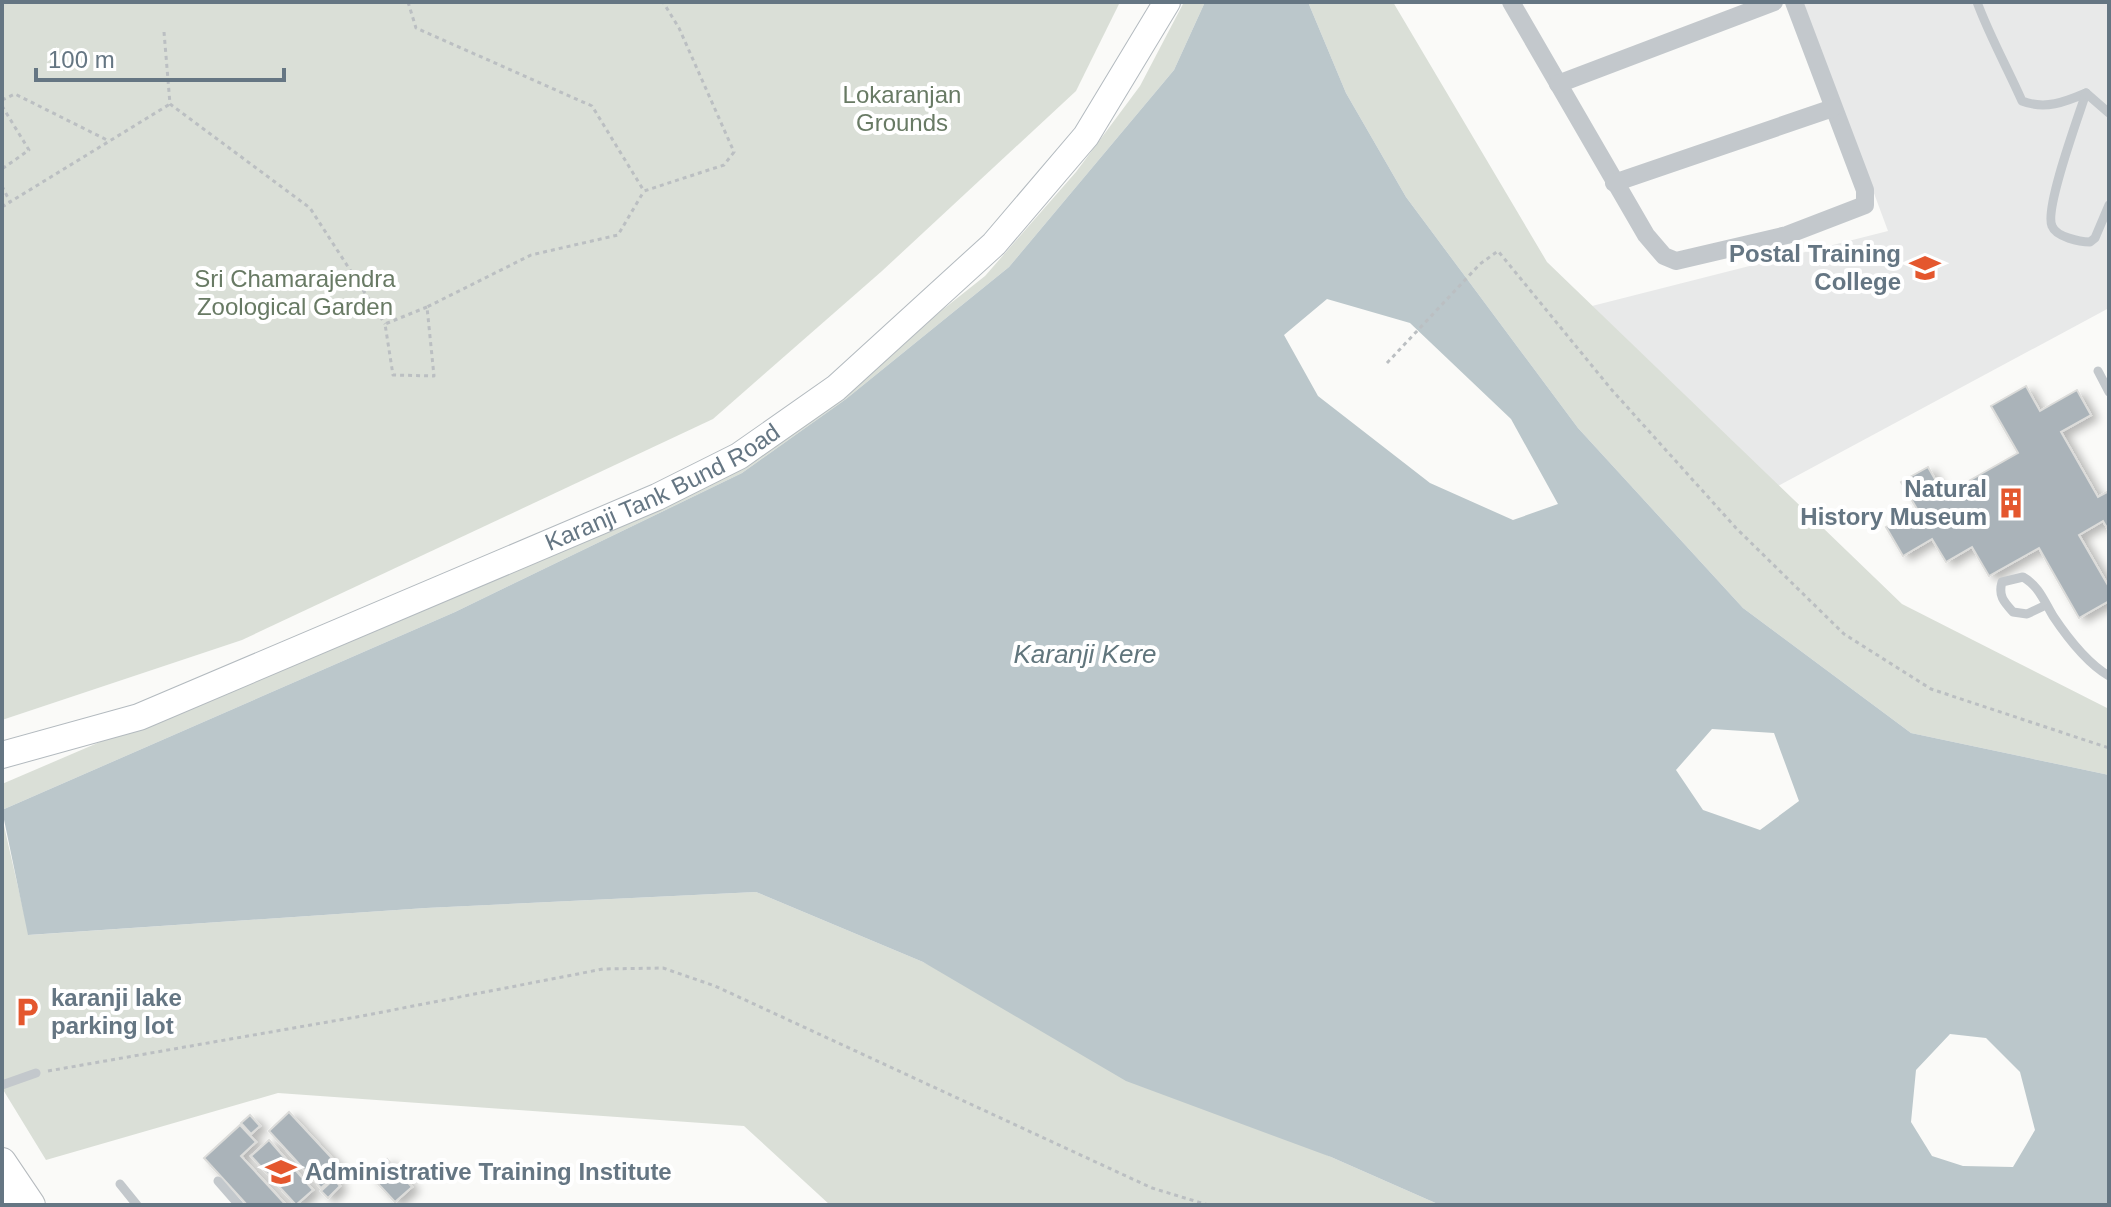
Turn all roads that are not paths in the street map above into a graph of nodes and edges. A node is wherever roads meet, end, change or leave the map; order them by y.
1 (1167, 2) edge
2 (1511, 2) edge
3 (1774, 2) edge
4 (1794, 2) edge
5 (1977, 2) edge
6 (1558, 84) junction
7 (2086, 93) junction
8 (1833, 108) junction
9 (2109, 113) edge
10 (1614, 183) junction
11 (2109, 205) edge
12 (2098, 371) dead end
13 (2109, 392) edge
14 (2046, 605) junction
15 (2109, 676) edge
16 (2, 755) edge
17 (36, 1073) road end
18 (2, 1085) edge
19 (4, 1178) edge
20 (218, 1181) dead end
21 (120, 1184) dead end
22 (8, 1205) edge
23 (31, 1205) edge
24 (137, 1205) edge
25 (239, 1205) edge

1 - 16 street, Karanji Tank Bund Road
2 - 6 street
3 - 6 street
4 - 8 street
5 - 7 lane
6 - 10 street
7 - 9 lane
7 - 11 lane
8 - 10 street
8 - 10 street
12 - 13 lane
14 - 14 lane
14 - 15 lane
17 - 18 lane
19 - 22 main road
19 - 23 main road
20 - 25 lane
21 - 24 lane

